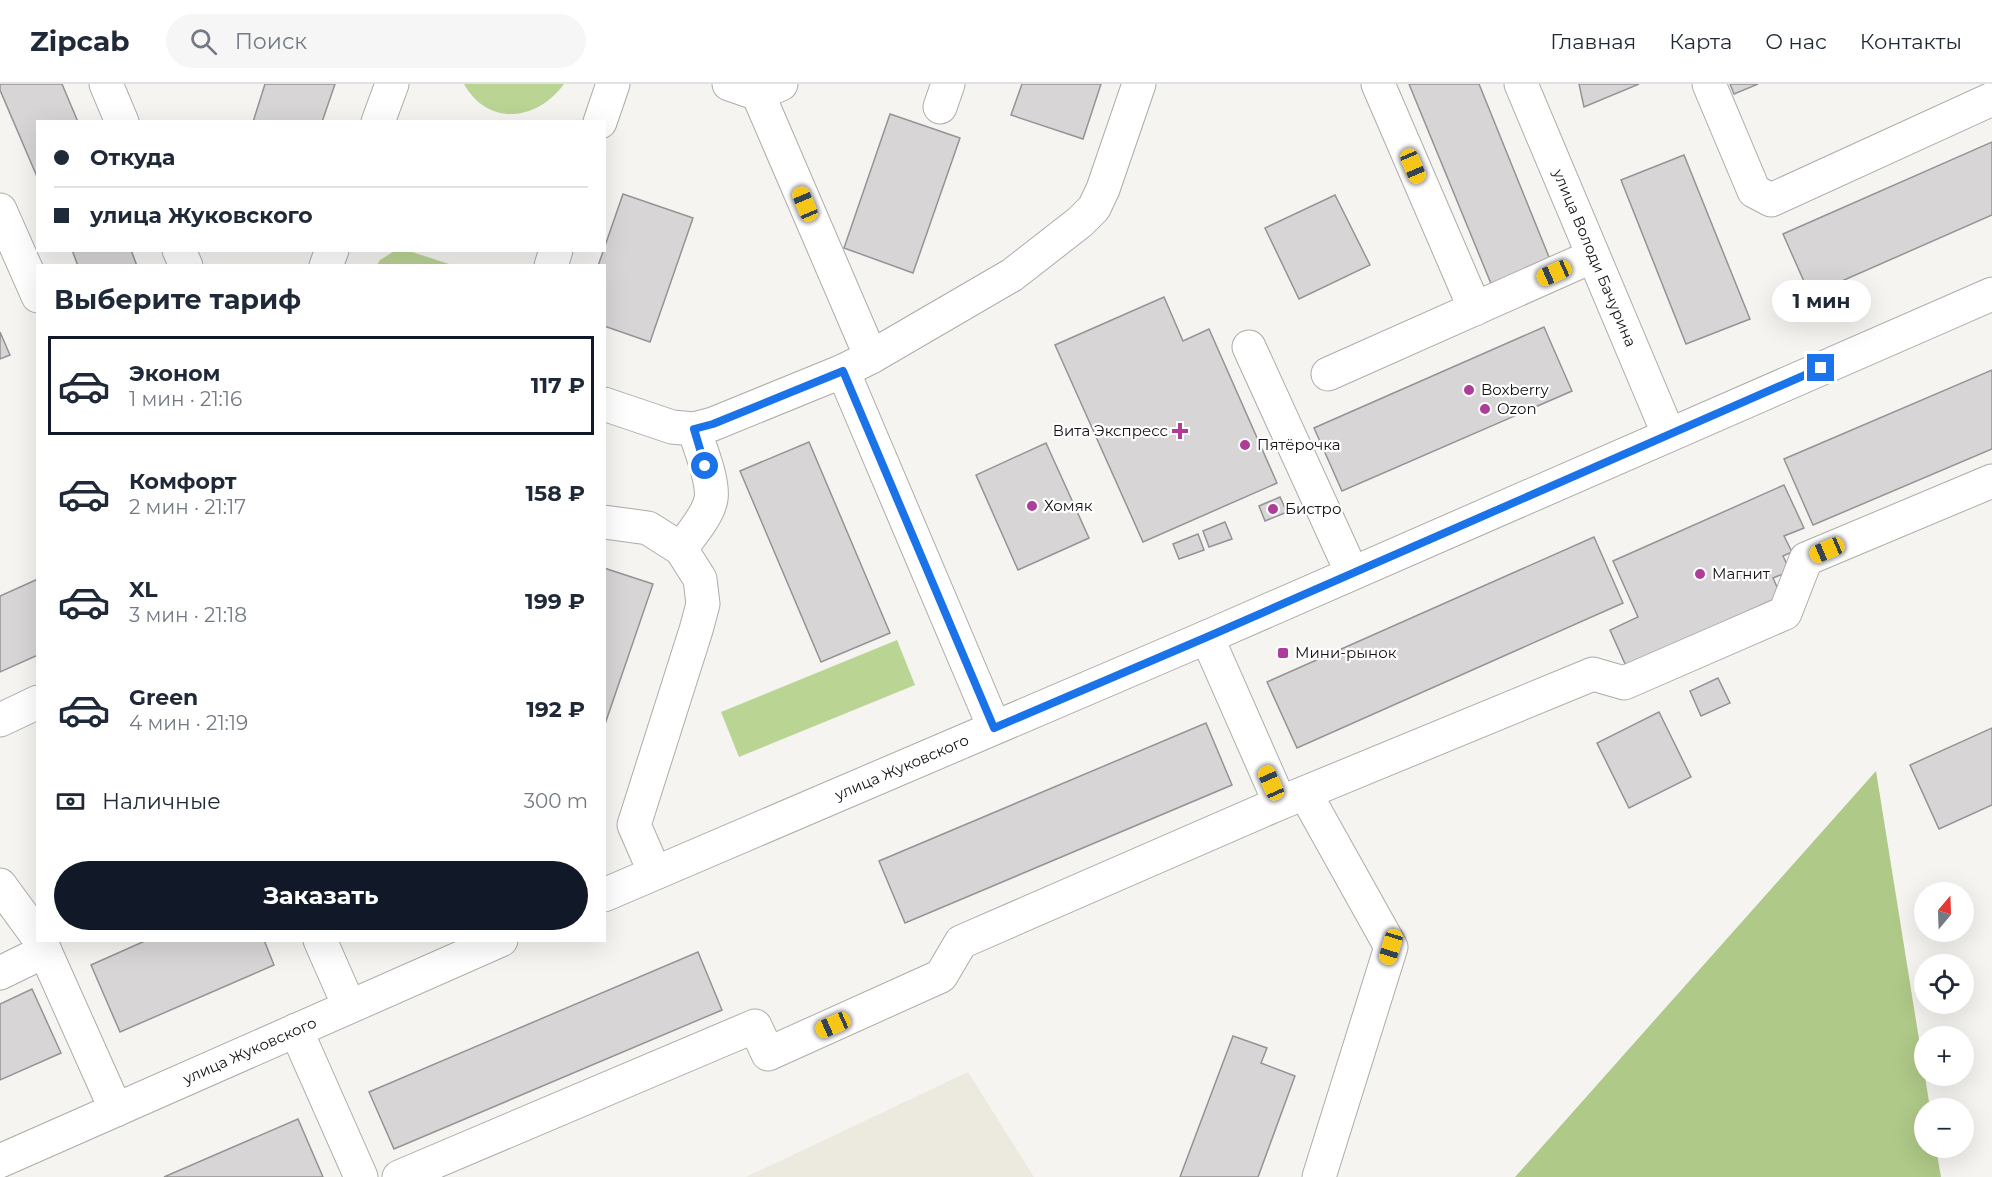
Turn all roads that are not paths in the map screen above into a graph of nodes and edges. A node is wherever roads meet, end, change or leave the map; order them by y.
1 (106, 84) edge
2 (392, 84) edge
3 (612, 84) edge
4 (1139, 84) edge
5 (1378, 84) edge
6 (1521, 84) edge
7 (1709, 84) edge
8 (756, 87) edge
9 (1992, 99) edge
10 (121, 120) edge
11 (379, 120) edge
12 (601, 120) edge
13 (0, 210) edge
14 (1593, 256) junction
15 (36, 291) edge
16 (1992, 294) edge
17 (1475, 309) junction
18 (1249, 347) dead end
19 (857, 364) junction
20 (1328, 374) dead end
21 (606, 405) edge
22 (694, 429) junction
23 (1668, 433) junction
24 (1992, 481) edge
25 (606, 522) edge
26 (681, 549) junction
27 (1352, 573) junction
28 (1207, 637) junction
29 (36, 703) edge
30 (0, 720) edge
31 (994, 728) junction
32 (1292, 798) junction
33 (655, 873) junction
34 (0, 885) edge
35 (606, 894) edge
36 (36, 936) edge
37 (321, 942) edge
38 (41, 943) edge
39 (490, 943) edge
40 (0, 973) edge
41 (349, 1006) junction
42 (296, 1030) junction
43 (116, 1110) junction
44 (0, 1161) edge
45 (360, 1177) edge
46 (399, 1177) edge
47 (1319, 1177) edge

1 - 10 street
2 - 11 street
3 - 12 street
4 - 19 street
5 - 17 street
6 - 14 street, улица Володи Бачурина
7 - 9 street
8 - 19 street
13 - 15 street
14 - 17 street
14 - 23 street, улица Володи Бачурина
16 - 23 street, улица Жуковского
17 - 20 street
18 - 27 street
19 - 22 street
19 - 31 street
21 - 22 street
22 - 26 street
23 - 27 street, улица Жуковского
24 - 32 street
25 - 26 street
26 - 33 street
27 - 28 street, улица Жуковского
28 - 31 street, улица Жуковского
28 - 32 street
29 - 30 street
31 - 33 street, улица Жуковского
32 - 46 street
32 - 47 street
33 - 35 street, улица Жуковского
34 - 36 street
37 - 41 street
38 - 40 street
38 - 43 street
39 - 41 street, улица Жуковского
41 - 42 street, улица Жуковского
42 - 43 street, улица Жуковского
42 - 45 street
43 - 44 street, улица Жуковского

